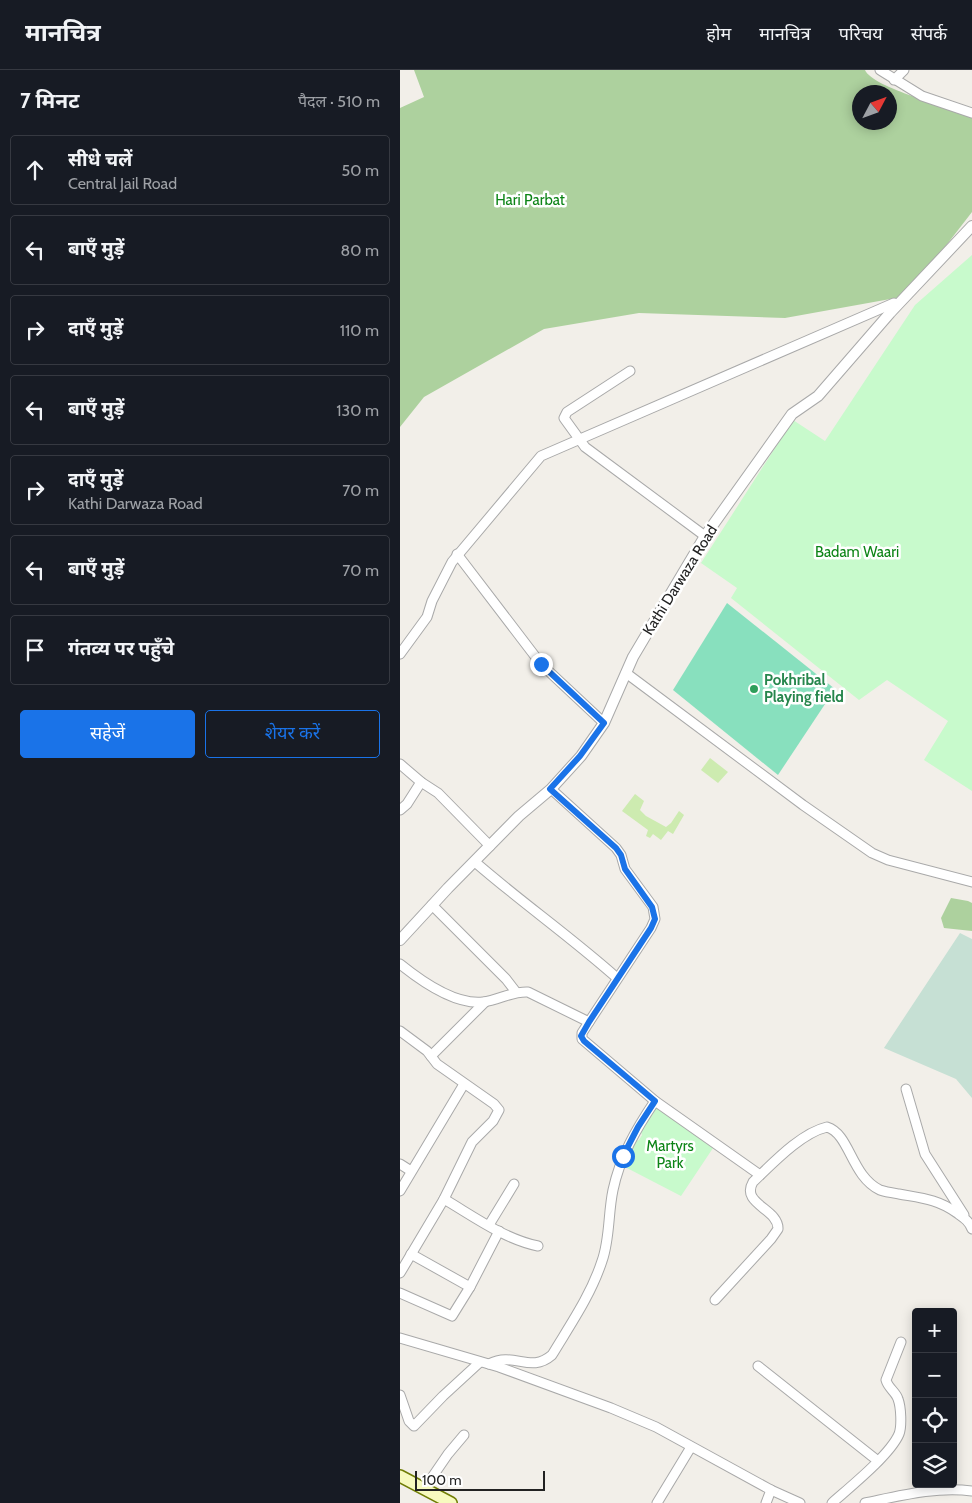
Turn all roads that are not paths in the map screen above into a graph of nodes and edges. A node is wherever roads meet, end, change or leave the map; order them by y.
1 (880, 70) edge
2 (904, 70) edge
3 (894, 80) junction
4 (972, 113) edge
5 (972, 226) edge
6 (894, 303) dead end
7 (630, 371) dead end
8 (579, 439) junction
9 (705, 536) junction
10 (457, 554) junction
11 (400, 654) edge
12 (626, 673) junction
13 (604, 723) junction
14 (400, 764) edge
15 (421, 782) junction
16 (550, 789) junction
17 (400, 810) edge
18 (490, 846) junction
19 (474, 862) junction
20 (972, 882) edge
21 (432, 905) junction
22 (400, 940) edge
23 (400, 964) edge
24 (617, 978) junction
25 (516, 992) junction
26 (485, 1002) junction
27 (589, 1022) junction
28 (400, 1031) edge
29 (431, 1056) junction
30 (464, 1084) junction
31 (906, 1089) dead end
32 (655, 1101) junction
33 (400, 1164) edge
34 (411, 1171) junction
35 (760, 1175) junction
36 (514, 1184) dead end
37 (400, 1191) edge
38 (444, 1199) junction
39 (967, 1220) junction
40 (489, 1225) junction
41 (972, 1229) edge
42 (499, 1231) junction
43 (538, 1246) dead end
44 (411, 1254) junction
45 (400, 1272) edge
46 (470, 1287) junction
47 (400, 1293) edge
48 (714, 1300) dead end
49 (400, 1338) edge
50 (901, 1342) dead end
51 (484, 1363) junction
52 (758, 1366) dead end
53 (400, 1395) edge
54 (464, 1435) dead end
55 (691, 1446) junction
56 (878, 1461) junction
57 (400, 1476) edge
58 (424, 1489) junction
59 (771, 1490) junction
60 (972, 1490) edge
61 (450, 1503) edge
62 (657, 1503) edge
63 (766, 1503) edge
64 (800, 1503) edge
65 (832, 1503) edge
66 (865, 1503) edge

1 - 3 street
2 - 3 street
3 - 4 street
5 - 9 street, Kathi Darwaza Road
6 - 8 street
7 - 8 street
8 - 9 street
8 - 10 street
9 - 12 street, Kathi Darwaza Road
10 - 11 street
10 - 13 street
12 - 13 street, Kathi Darwaza Road
12 - 20 street
13 - 16 street, Kathi Darwaza Road
14 - 15 street
15 - 17 street
15 - 18 street
16 - 18 street, Kathi Darwaza Road
16 - 24 street
18 - 19 street, Kathi Darwaza Road
19 - 21 street, Kathi Darwaza Road
19 - 24 street
21 - 22 street, Kathi Darwaza Road
21 - 25 street
23 - 26 street
24 - 27 street
25 - 26 street
25 - 27 street
26 - 29 street
27 - 32 street
28 - 29 street
29 - 30 street
30 - 34 street
30 - 38 street
31 - 39 street
32 - 35 street
32 - 51 street
33 - 34 street
34 - 37 street
35 - 39 street
35 - 48 street
36 - 40 street
38 - 40 street
38 - 44 street
39 - 41 street
40 - 42 street
42 - 43 street
42 - 46 street
44 - 45 street
44 - 46 street
46 - 47 street
49 - 51 street
50 - 56 street
51 - 53 street
51 - 55 street
52 - 56 street
54 - 58 street
55 - 59 street
55 - 62 street
56 - 65 street
57 - 58 main road
58 - 61 main road
59 - 63 street
59 - 64 street
60 - 66 street

